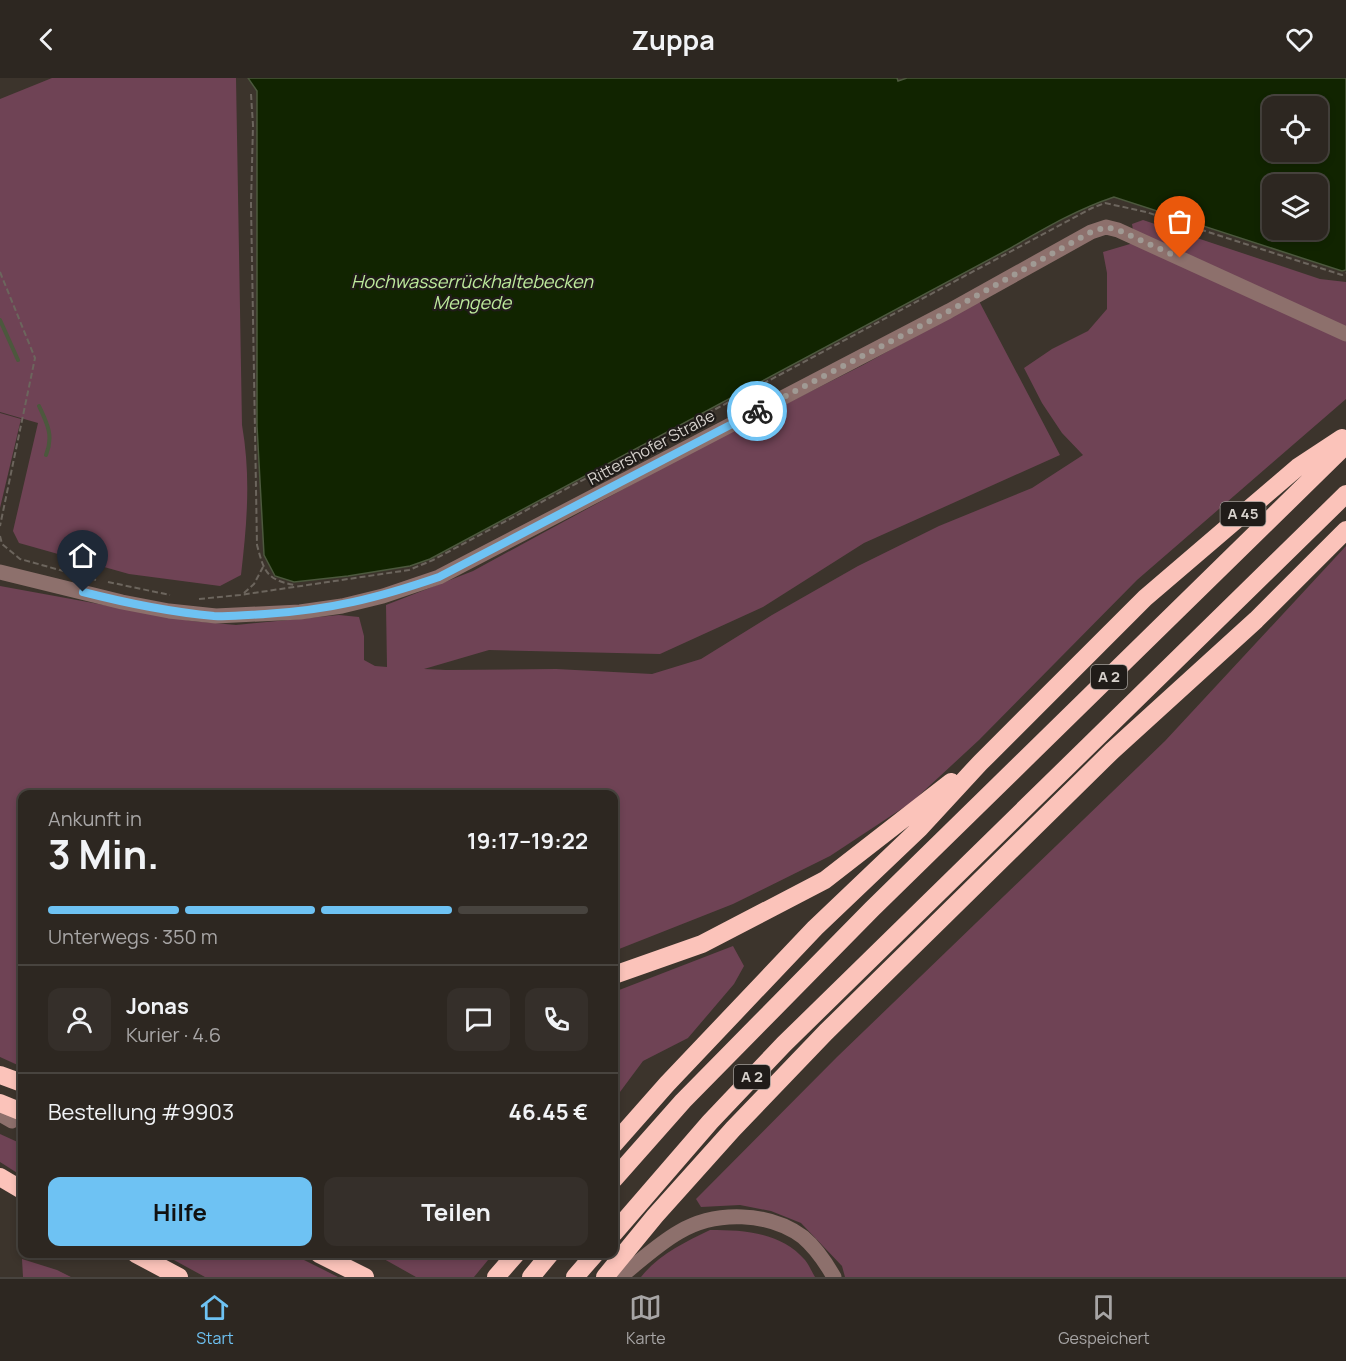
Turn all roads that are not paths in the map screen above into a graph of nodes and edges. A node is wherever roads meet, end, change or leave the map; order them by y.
1 (1346, 334) edge
2 (1346, 435) edge
3 (1346, 445) edge
4 (1346, 494) edge
5 (1346, 530) edge
6 (0, 572) edge
7 (980, 763) junction
8 (618, 974) edge
9 (0, 1075) edge
10 (18, 1082) edge
11 (0, 1103) edge
12 (12, 1115) edge
13 (618, 1139) edge
14 (618, 1174) edge
15 (0, 1177) edge
16 (18, 1188) edge
17 (618, 1228) edge
18 (143, 1258) edge
19 (327, 1258) edge
20 (513, 1258) edge
21 (547, 1258) edge
22 (592, 1258) edge
23 (179, 1277) edge
24 (365, 1277) edge
25 (496, 1277) edge
26 (531, 1277) edge
27 (575, 1277) edge
28 (605, 1277) edge
29 (620, 1277) edge
30 (834, 1277) edge

1 - 6 street, Rittershofer Straße
2 - 7 highway, A 45
3 - 14 highway, A 2
4 - 17 highway, A 2
5 - 28 highway
7 - 8 highway
7 - 13 highway
9 - 10 highway
11 - 12 highway
15 - 16 highway
18 - 23 highway
19 - 24 highway
20 - 25 highway
21 - 26 highway
22 - 27 highway
29 - 30 street

